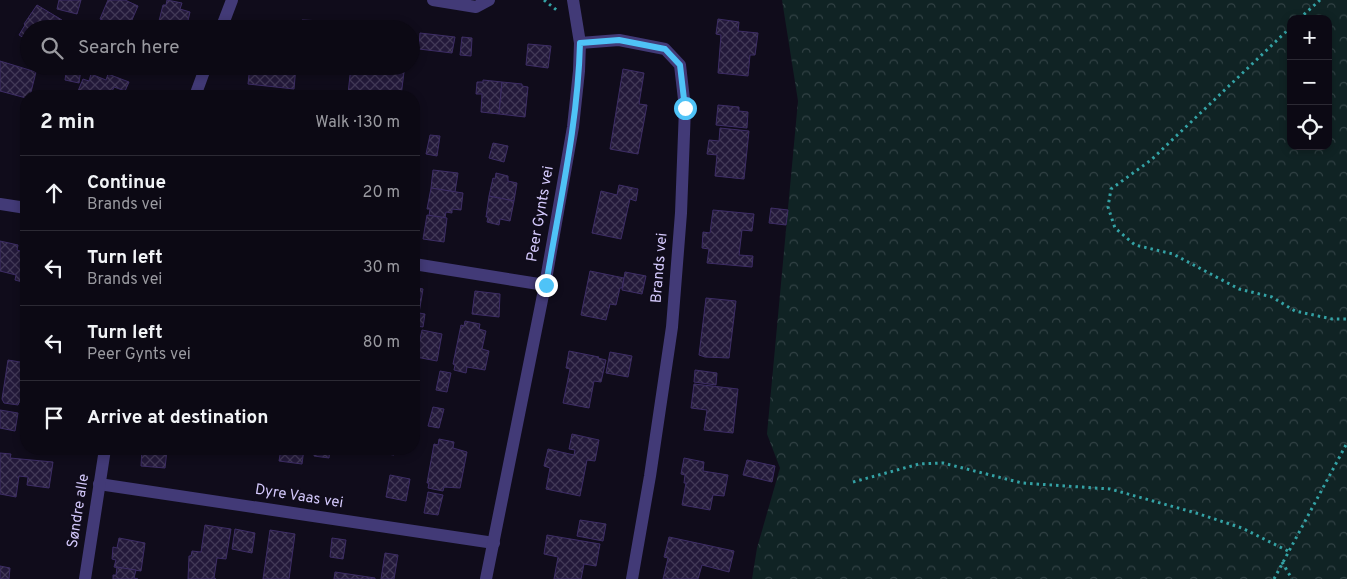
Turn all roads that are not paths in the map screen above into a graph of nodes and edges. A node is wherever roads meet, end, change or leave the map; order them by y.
1 (232, 0) edge
2 (433, 0) edge
3 (488, 0) edge
4 (573, 0) edge
5 (224, 20) edge
6 (580, 43) junction
7 (203, 75) edge
8 (197, 90) edge
9 (0, 204) edge
10 (20, 207) edge
11 (420, 265) edge
12 (546, 285) junction
13 (104, 455) edge
14 (99, 484) junction
15 (494, 543) junction
16 (85, 579) edge
17 (486, 579) edge
18 (632, 579) edge

1 - 5 street
2 - 3 street
4 - 6 street, Peer Gynts vei
6 - 12 street, Peer Gynts vei
6 - 18 street, Brands vei
7 - 8 street
9 - 10 street
11 - 12 street
12 - 15 street, Peer Gynts vei
13 - 14 street, Søndre alle
14 - 15 street, Dyre Vaas vei
14 - 16 street, Søndre alle
15 - 17 street, Peer Gynts vei

